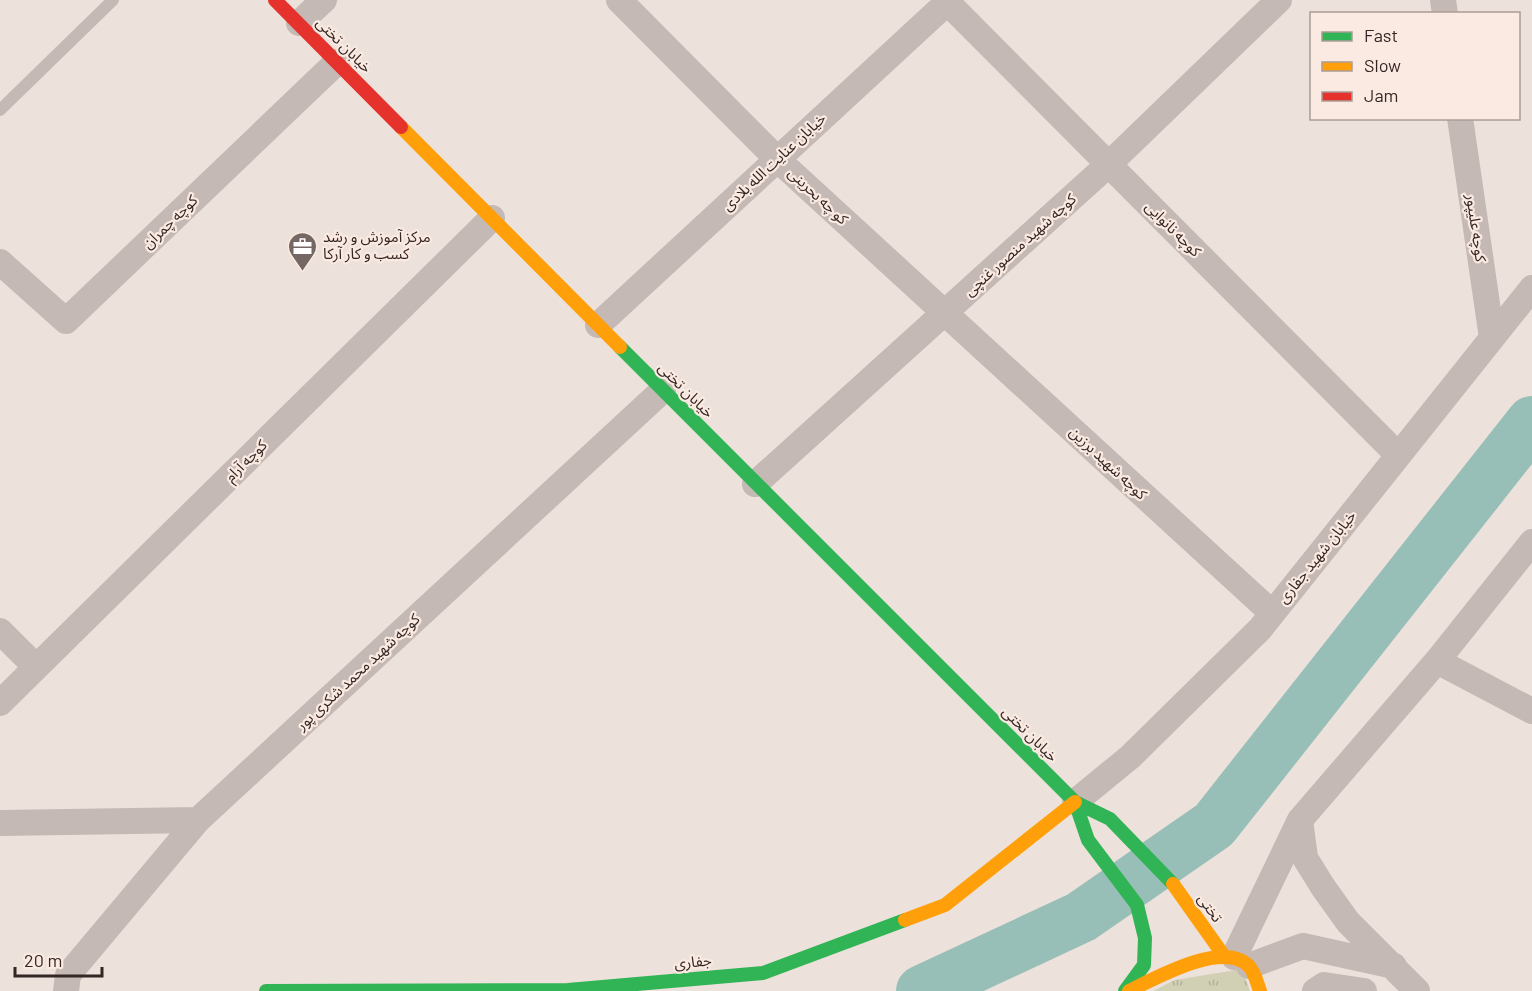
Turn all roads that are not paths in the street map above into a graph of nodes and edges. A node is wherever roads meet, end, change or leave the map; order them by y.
1 (113, 0) edge
2 (275, 0) edge
3 (324, 0) edge
4 (619, 0) edge
5 (1279, 0) edge
6 (948, 1) edge
7 (299, 23) junction
8 (337, 62) junction
9 (0, 110) edge
10 (1460, 120) edge
11 (777, 159) junction
12 (1109, 164) junction
13 (492, 218) junction
14 (0, 262) edge
15 (1532, 288) edge
16 (944, 313) junction
17 (598, 325) junction
18 (1492, 338) junction
19 (663, 390) junction
20 (1398, 455) junction
21 (755, 484) junction
22 (1532, 542) edge
23 (1272, 613) junction
24 (0, 631) edge
25 (1437, 661) junction
26 (36, 667) junction
27 (0, 703) edge
28 (1532, 711) edge
29 (1075, 802) junction
30 (198, 820) junction
31 (1300, 820) junction
32 (0, 823) edge
33 (1170, 880) joint
34 (1236, 960) junction
35 (1394, 967) junction
36 (66, 991) edge
37 (266, 991) edge
38 (1127, 991) edge
39 (1260, 991) edge
40 (1315, 991) edge
41 (1364, 991) edge
42 (1417, 991) edge

1 - 9 lane
2 - 7 main road, خیابان تختی
3 - 7 street
4 - 11 street, کو چه بحرینی
5 - 12 street, کوچه شهید منصور غنچی
6 - 11 street, خیابان عنایت الله بلادی
6 - 12 street, کوچه نانوایی
7 - 8 main road, خیابان تختی
8 - 13 main road, خیابان تختی
8 - 14 street, کوچه چمران
10 - 18 street, کوچه علیپور
11 - 16 street, کو چه بحرینی
11 - 17 street, خیابان عنایت الله بلادی
12 - 16 street, کوچه شهید منصور غنچی
12 - 20 street, کوچه نانوایی
13 - 17 main road, خیابان تختی
13 - 26 street, کوچه آرام
15 - 18 street, خیابان شهید جفاری
16 - 21 street, کوچه شهید منصور غنچی
16 - 23 street, کوچه شهید برزین
17 - 19 main road, خیابان تختی
18 - 20 street, خیابان شهید جفاری
19 - 21 main road, خیابان تختی
19 - 30 street, کوچه شهید محمد شکری پور
20 - 23 street, خیابان شهید جفاری
21 - 29 main road, خیابان تختی
22 - 25 street
23 - 29 street, خیابان شهید جفاری
24 - 26 street
25 - 28 street
25 - 31 street
26 - 27 street, کوچه آرام
29 - 33 main road, خیابان تختی
29 - 37 main road, جفاری
29 - 38 main road, خیابان تختی
30 - 32 street
30 - 36 street, کوچه شهید محمد شکری پور
31 - 34 street
31 - 35 street
33 - 34 main road, تختی
34 - 35 street
34 - 38 main road
34 - 39 main road, تختی
35 - 42 street
40 - 41 street

